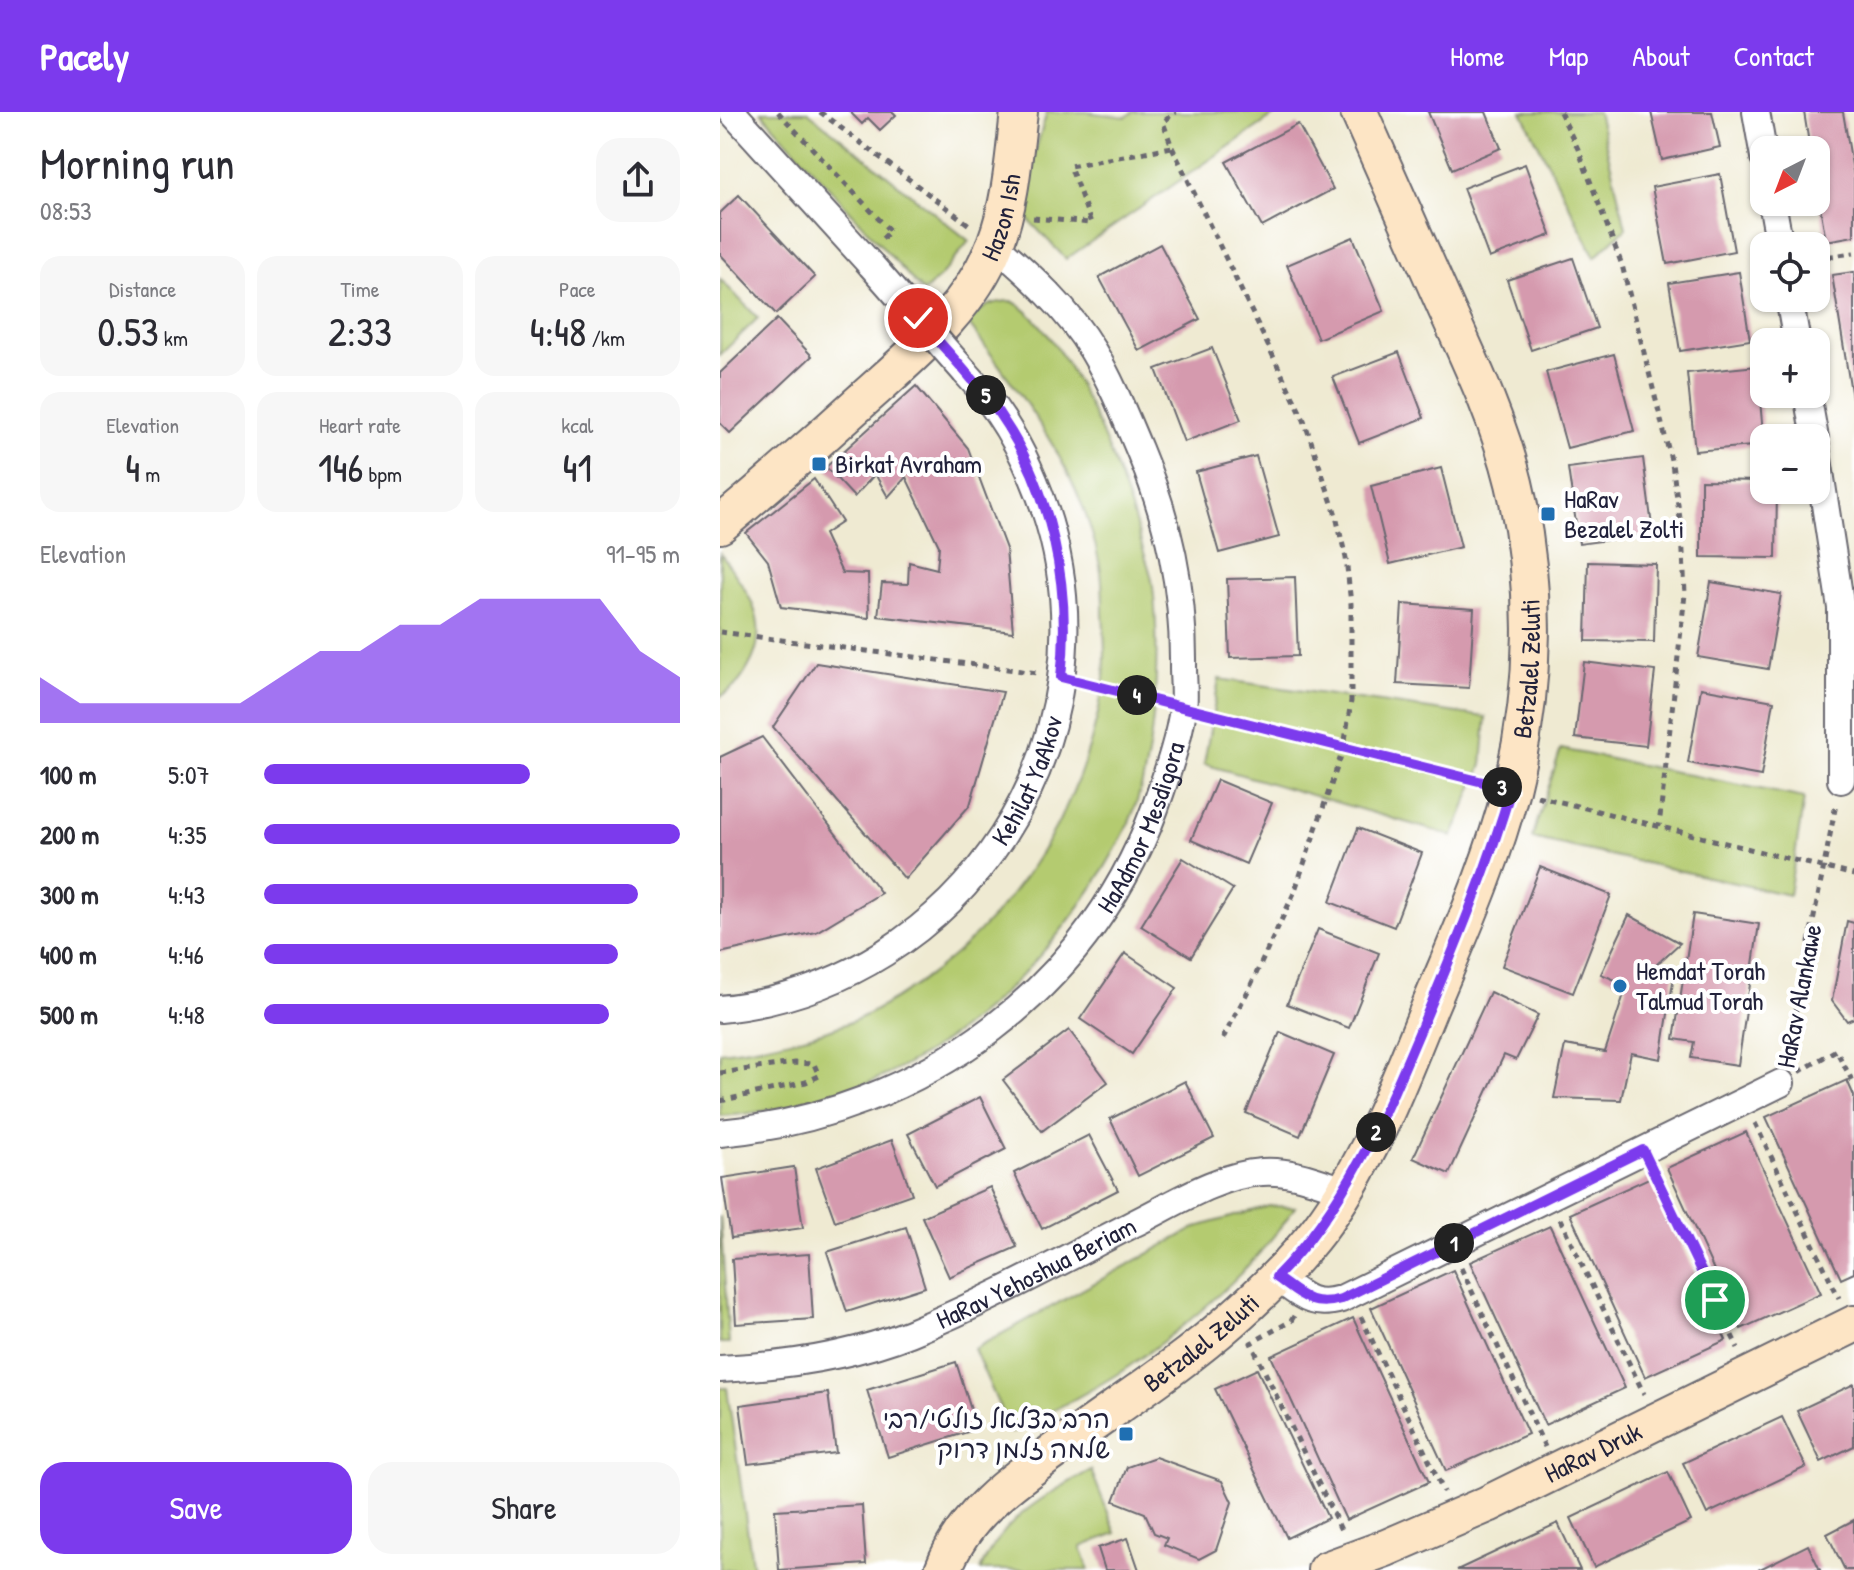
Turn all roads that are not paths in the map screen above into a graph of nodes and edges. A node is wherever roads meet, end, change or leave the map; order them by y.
1 (732, 112) edge
2 (1019, 112) edge
3 (1359, 112) edge
4 (1756, 112) edge
5 (1760, 136) edge
6 (999, 230) junction
7 (1825, 504) edge
8 (720, 525) edge
9 (1841, 780) road end
10 (720, 1009) edge
11 (1781, 1083) road end
12 (720, 1133) edge
13 (1344, 1190) junction
14 (1276, 1277) junction
15 (1853, 1324) edge
16 (720, 1369) edge
17 (1336, 1567) edge
18 (943, 1570) edge

1 - 10 street, Kehilat YaAkov, bridge
2 - 6 street, Hazon Ish
3 - 13 street, Betzalel Zeluti
4 - 5 street
6 - 8 street, Hazon Ish
6 - 12 street, HaAdmor Mesdigora
7 - 9 street
11 - 14 street, HaRav Alankawe
13 - 14 street, Betzalel Zeluti
13 - 16 street, HaRav Yehoshua Beriam
14 - 18 street, Betzalel Zeluti
15 - 17 street, HaRav Druk

